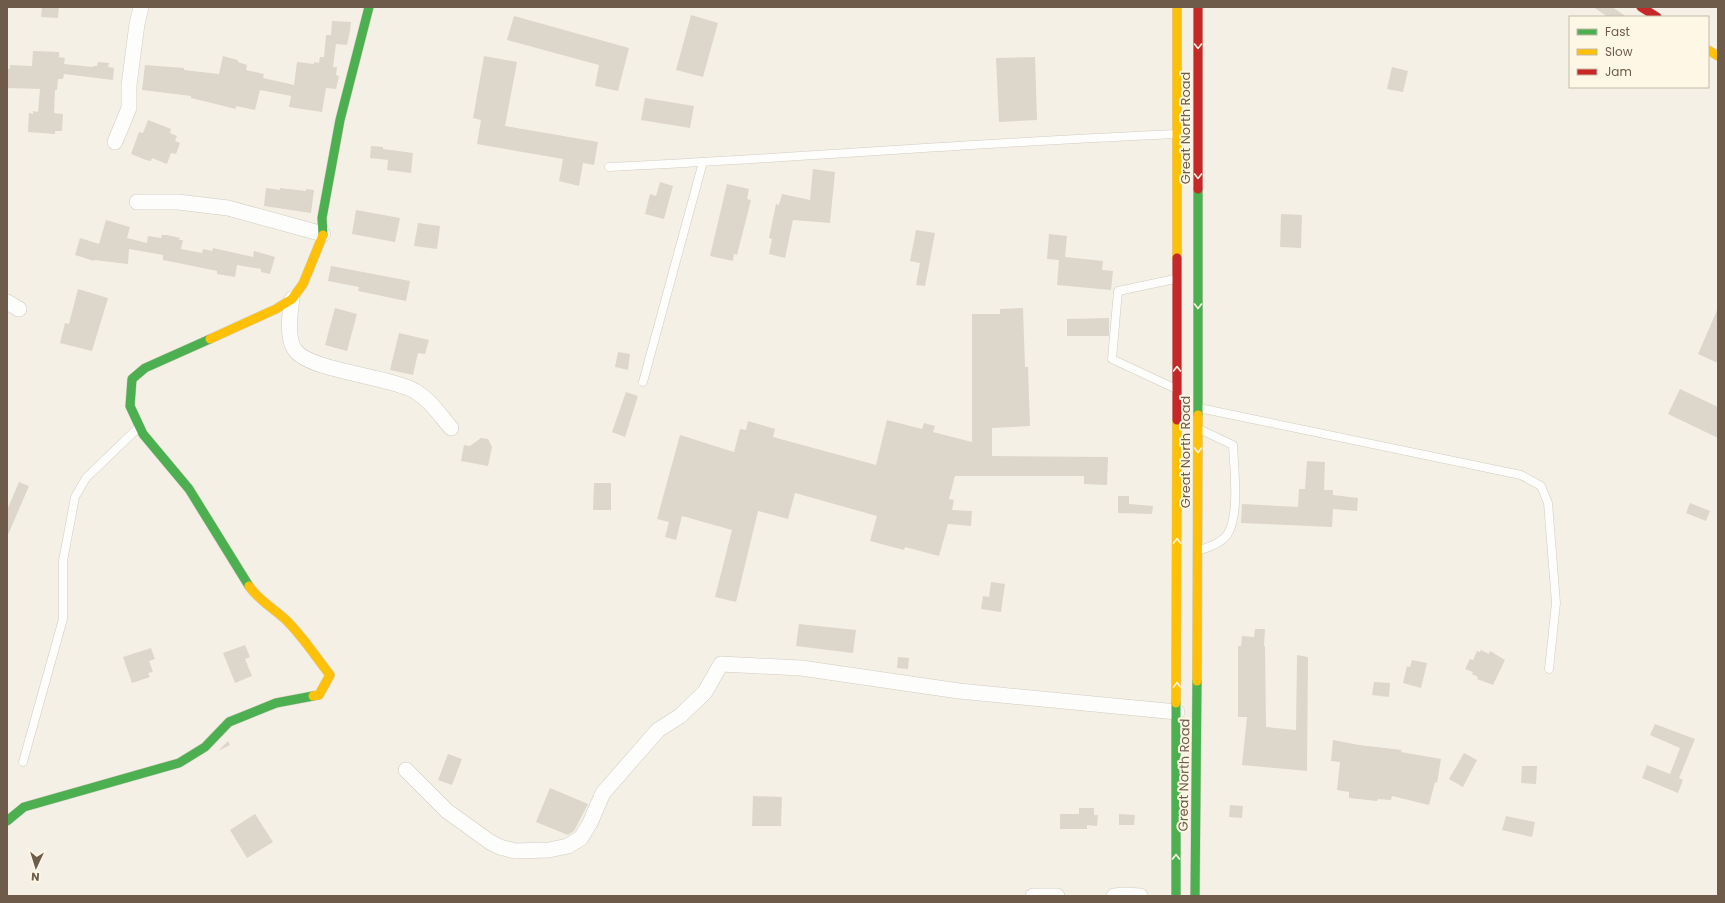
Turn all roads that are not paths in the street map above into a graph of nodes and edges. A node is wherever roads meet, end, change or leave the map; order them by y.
1 (141, 7) edge
2 (368, 7) edge
3 (1177, 7) edge
4 (1198, 7) edge
5 (1641, 7) edge
6 (1655, 16) edge
7 (1709, 51) edge
8 (1718, 56) edge
9 (1177, 134) junction
10 (115, 142) dead end
11 (703, 162) junction
12 (609, 167) dead end
13 (136, 202) dead end
14 (323, 234) junction
15 (1177, 279) junction
16 (292, 299) junction
17 (643, 382) dead end
18 (1177, 389) junction
19 (1187, 405) junction
20 (1192, 424) junction
21 (140, 426) junction
22 (451, 428) dead end
23 (1188, 555) junction
24 (1549, 669) dead end
25 (1177, 712) junction
26 (23, 762) dead end
27 (406, 770) dead end
28 (7, 821) edge
29 (1033, 896) edge
30 (1057, 896) edge
31 (1114, 896) edge
32 (1140, 896) edge
33 (1176, 896) edge
34 (1195, 896) edge

1 - 10 street
2 - 14 main road
3 - 9 main road, Great North Road
4 -> 19 main road, Great North Road
5 - 6 main road
7 - 8 main road
9 - 11 lane
9 - 15 main road, Great North Road
11 - 12 lane
11 - 17 lane
13 - 14 street
14 - 16 main road
18 -> 15 main road, Great North Road
15 - 18 lane
16 - 21 main road
16 - 22 street
18 - 19 main road, Great North Road
19 - 20 main road, Great North Road
19 - 20 lane
23 -> 19 main road, Great North Road
19 - 24 lane
20 -> 23 main road, Great North Road
20 - 23 lane
21 - 26 lane
21 - 28 main road
25 -> 23 main road, Great North Road
23 - 34 main road, Great North Road
25 - 27 street
33 -> 25 main road, Great North Road
29 - 30 street
31 - 32 street

